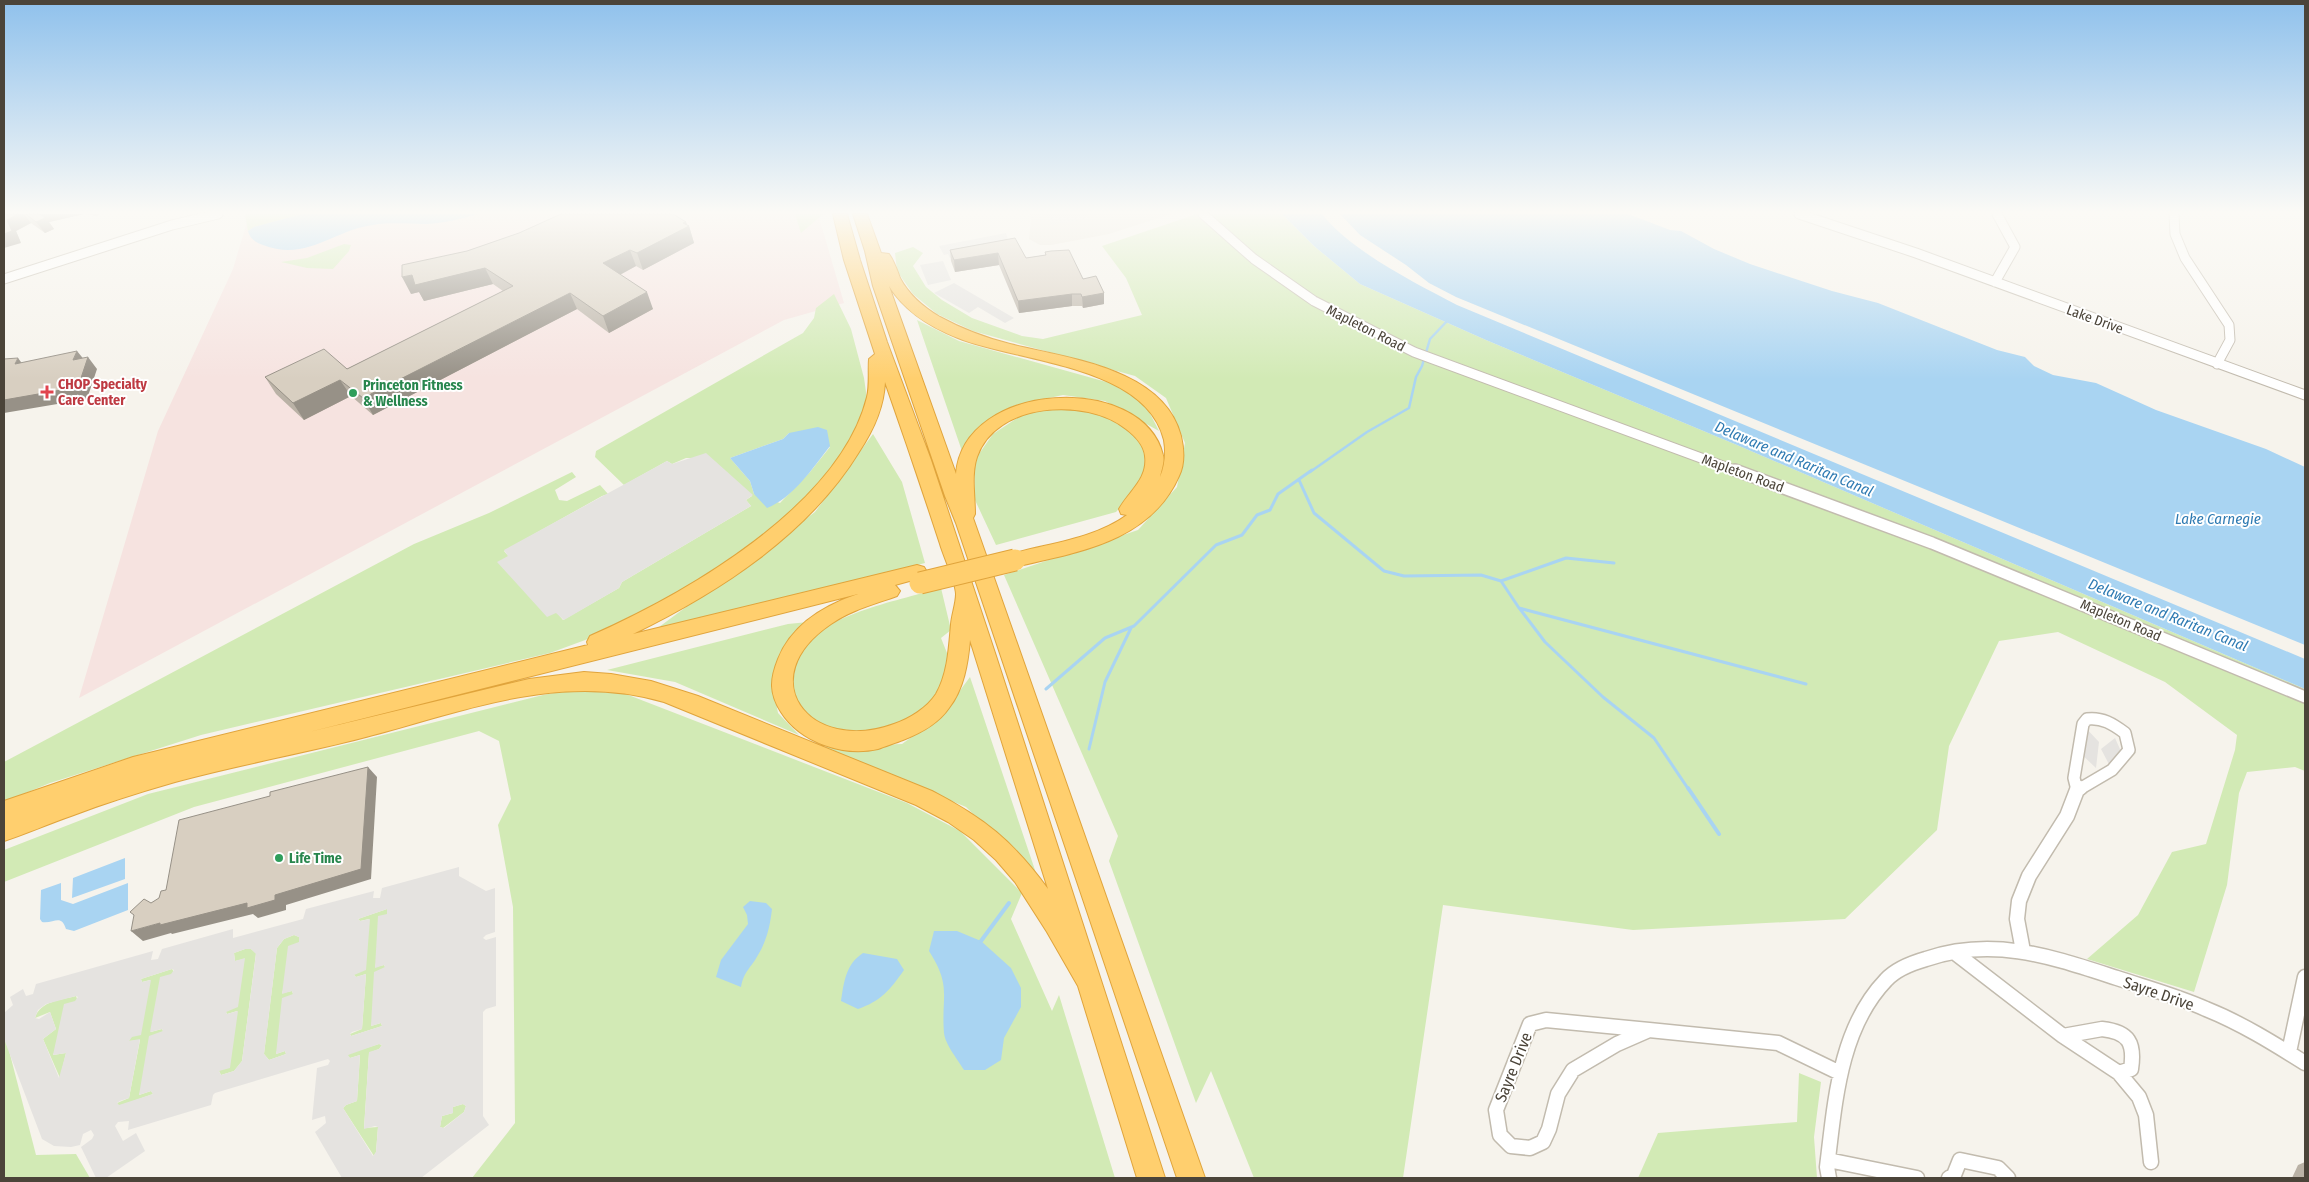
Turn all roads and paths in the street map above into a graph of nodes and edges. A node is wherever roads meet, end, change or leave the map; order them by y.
1 (35, 269) edge
2 (855, 269) edge
3 (877, 269) edge
4 (889, 269) edge
5 (1269, 269) edge
6 (1960, 269) edge
7 (2002, 269) edge
8 (2192, 269) edge
9 (4, 279) edge
10 (1995, 282) junction
11 (879, 342) junction
12 (2217, 364) junction
13 (2305, 395) edge
14 (966, 524) junction
15 (1013, 554) junction
16 (919, 578) junction
17 (897, 588) junction
18 (964, 592) junction
19 (548, 663) junction
20 (2305, 698) edge
21 (277, 747) junction
22 (2077, 790) junction
23 (4, 811) edge
24 (4, 832) edge
25 (2023, 950) junction
26 (1954, 952) junction
27 (2305, 977) edge
28 (1089, 982) junction
29 (1649, 1030) junction
30 (2063, 1036) junction
31 (2289, 1052) junction
32 (2305, 1063) edge
33 (1840, 1073) junction
34 (2119, 1073) junction
35 (1828, 1160) junction
36 (2151, 1162) dead end
37 (1151, 1178) edge
38 (1191, 1178) edge
39 (1829, 1178) edge
40 (1916, 1178) edge
41 (1949, 1178) edge
42 (2008, 1178) edge

1 - 9 street
2 - 11 highway
3 - 14 highway
4 - 15 highway
5 - 20 street, Mapleton Road
6 - 10 street, Lake Drive
7 - 10 street
8 - 12 street
10 - 12 street, Lake Drive
11 - 18 highway
11 - 19 highway
12 - 13 street, Lake Drive
14 - 15 highway
14 - 38 highway
15 - 16 highway, bridge
16 - 17 highway
16 - 19 highway
17 - 18 highway
17 - 21 highway
18 - 28 highway
19 - 23 highway
21 - 24 highway
21 - 28 highway
22 - 22 street
22 - 25 street
25 - 26 street, Sayre Drive
25 - 31 street, Sayre Drive
26 - 30 street
26 - 33 street, Sayre Drive
27 - 31 street
28 - 37 highway
29 - 29 street, Sayre Drive
29 - 33 street, Sayre Drive
30 - 34 street
30 - 34 street
31 - 32 street, Sayre Drive
33 - 35 street, Sayre Drive
34 - 36 street
35 - 39 street, Sayre Drive
35 - 40 street
41 - 42 street

